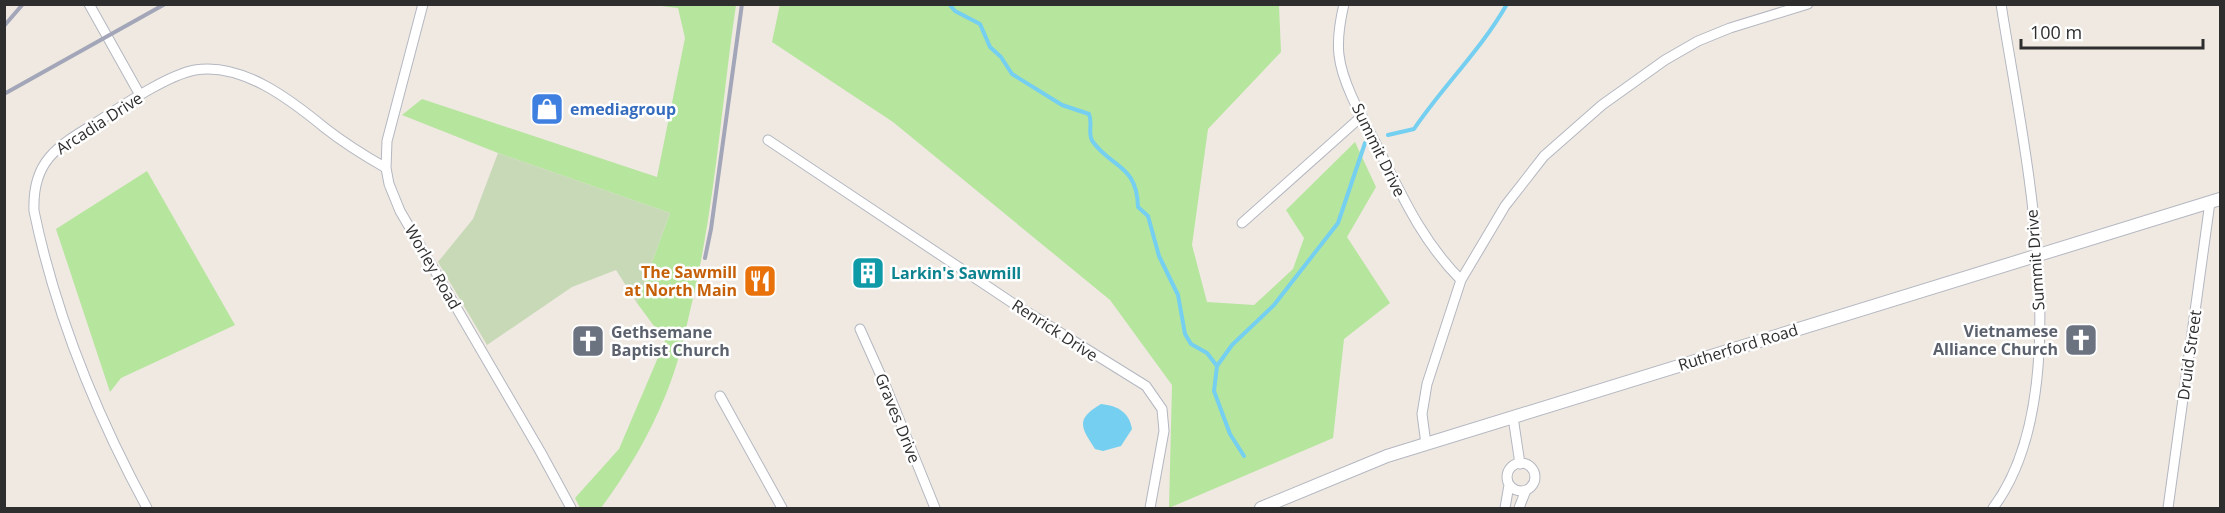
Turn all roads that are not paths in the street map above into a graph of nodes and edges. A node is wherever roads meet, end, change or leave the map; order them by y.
1 (88, 4) edge
2 (423, 4) edge
3 (1344, 4) edge
4 (1808, 4) edge
5 (2001, 4) edge
6 (140, 95) junction
7 (1362, 116) junction
8 (768, 140) dead end
9 (386, 168) junction
10 (2215, 200) edge
11 (1242, 223) dead end
12 (2037, 255) junction
13 (1461, 280) junction
14 (860, 329) dead end
15 (720, 396) dead end
16 (1514, 417) junction
17 (1425, 444) junction
18 (1520, 464) junction
19 (1509, 484) junction
20 (1526, 490) junction
21 (147, 508) edge
22 (571, 508) edge
23 (782, 508) edge
24 (935, 508) edge
25 (1150, 508) edge
26 (1261, 508) edge
27 (1505, 508) edge
28 (1519, 508) edge
29 (1993, 508) edge
30 (2168, 508) edge

1 - 6 street
2 - 9 street, Worley Road
3 - 7 street, Summit Drive
4 - 13 street
5 - 12 street, Summit Drive
6 - 9 street, Arcadia Drive
6 - 21 street, Arcadia Drive
7 - 11 street
7 - 13 street, Summit Drive
8 - 25 street, Renrick Drive
9 - 22 street, Worley Road
10 - 12 street, Rutherford Road
10 - 30 street, Druid Street
12 - 16 street, Rutherford Road
12 - 29 street, Summit Drive
13 - 17 street
14 - 24 street, Graves Drive
15 - 23 street
16 - 17 street, Rutherford Road
16 - 18 street
17 - 26 street, Rutherford Road
18 - 19 street
18 - 20 street
19 - 20 street
19 - 27 street
20 - 28 street

